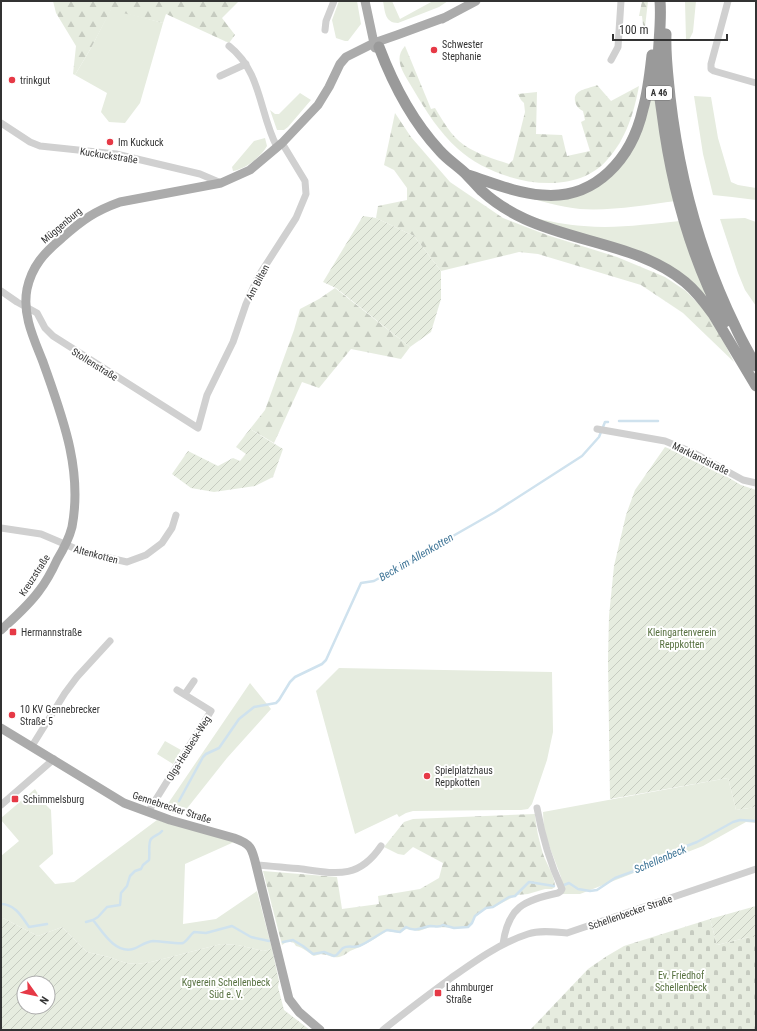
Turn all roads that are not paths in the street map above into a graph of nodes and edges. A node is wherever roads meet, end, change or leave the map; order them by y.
1 (334, 1) edge
2 (365, 1) edge
3 (369, 1) edge
4 (476, 1) edge
5 (621, 1) edge
6 (659, 1) edge
7 (667, 1) edge
8 (728, 1) edge
9 (325, 30) dead end
10 (376, 45) junction
11 (229, 46) dead end
12 (611, 60) dead end
13 (246, 64) junction
14 (220, 76) dead end
15 (756, 83) edge
16 (1, 123) edge
17 (280, 145) junction
18 (467, 174) junction
19 (221, 183) junction
20 (680, 183) junction
21 (693, 232) junction
22 (1, 291) edge
23 (26, 308) junction
24 (756, 366) edge
25 (753, 381) edge
26 (198, 428) joint
27 (598, 430) dead end
28 (756, 484) edge
29 (176, 515) dead end
30 (1, 528) edge
31 (65, 546) junction
32 (1, 630) edge
33 (110, 642) dead end
34 (194, 681) dead end
35 (177, 690) dead end
36 (185, 694) junction
37 (1, 728) edge
38 (32, 746) junction
39 (54, 759) junction
40 (1, 805) edge
41 (537, 808) dead end
42 (148, 812) junction
43 (382, 846) dead end
44 (256, 865) junction
45 (756, 869) edge
46 (503, 944) junction
47 (320, 1030) edge
48 (383, 1030) edge

1 - 9 street
2 - 10 main road
3 - 10 main road
4 - 10 main road, Müggenburg
5 - 12 street
6 - 18 highway
6 - 20 highway, A 46
7 - 20 highway, A 46
8 - 15 street
10 - 17 main road, Müggenburg
10 - 18 highway
11 - 13 street, Am Bilten
13 - 14 street
13 - 17 street, Am Bilten
16 - 19 street, Kuckuckstraße
17 - 19 main road, Müggenburg
17 - 26 street, Am Bilten
18 - 25 highway
19 - 23 main road, Müggenburg
20 - 21 highway, A 46
21 - 24 highway, A 46
21 - 25 highway, A 46
22 - 23 street, Stollenstraße
23 - 26 street, Stollenstraße
23 - 31 main road, Müggenburg
27 - 28 street, Marklandstraße
29 - 31 street, Altenkotten
30 - 31 street, Altenkotten
31 - 32 main road, Kreuzstraße
33 - 38 street
34 - 36 street
35 - 36 street, Olga-Heubeck-Weg
36 - 42 street, Olga-Heubeck-Weg
37 - 38 main road, Gennebrecker Straße
38 - 39 main road, Gennebrecker Straße
39 - 40 street
39 - 42 main road, Gennebrecker Straße
41 - 46 street
42 - 44 main road, Gennebrecker Straße
43 - 44 street
44 - 47 main road, Gennebrecker Straße
45 - 46 street, Schellenbecker Straße
46 - 48 street, Schellenbecker Straße

